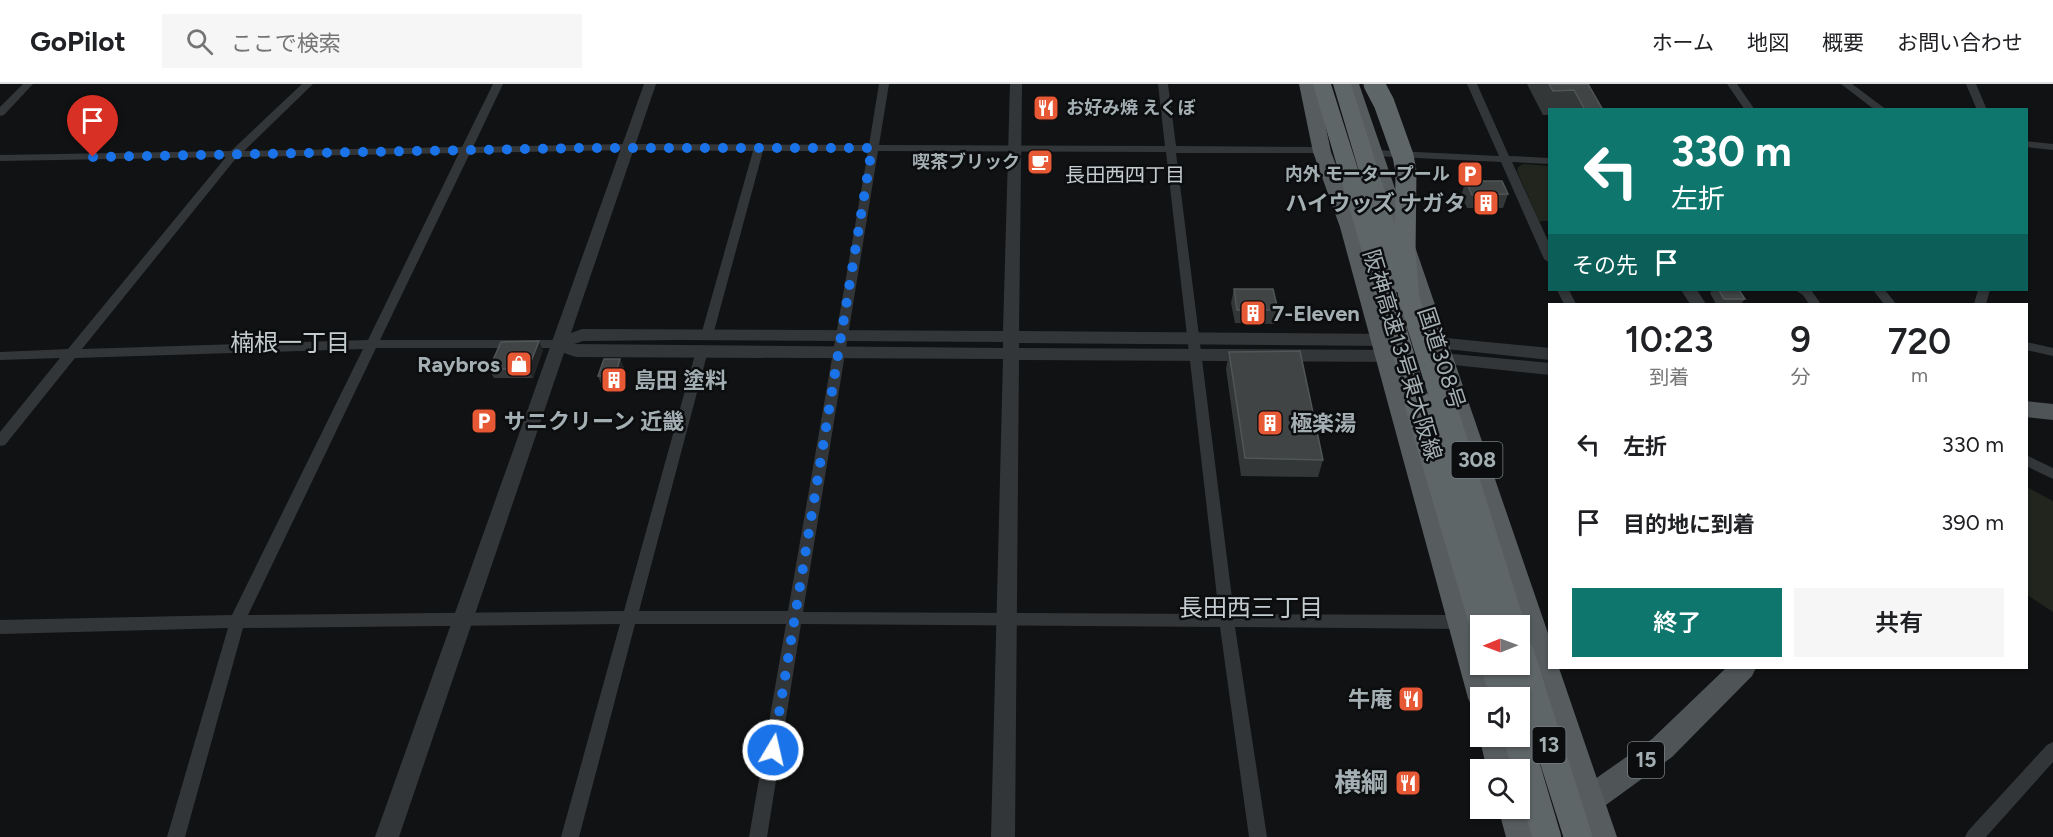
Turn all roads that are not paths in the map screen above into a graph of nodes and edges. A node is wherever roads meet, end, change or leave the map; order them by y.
1 (28, 84) edge
2 (308, 84) edge
3 (498, 84) edge
4 (650, 84) edge
5 (884, 84) edge
6 (1016, 84) edge
7 (1163, 84) edge
8 (1294, 84) edge
9 (1310, 84) edge
10 (1322, 84) edge
11 (1342, 84) edge
12 (1350, 84) edge
13 (1472, 84) edge
14 (1731, 84) edge
15 (1846, 84) edge
16 (1971, 84) edge
17 (1373, 85) edge
18 (1749, 108) edge
19 (1879, 108) edge
20 (1981, 108) edge
21 (0, 113) edge
22 (2028, 144) edge
23 (627, 147) junction
24 (2053, 147) edge
25 (759, 148) junction
26 (872, 148) junction
27 (468, 149) junction
28 (1015, 149) junction
29 (1171, 150) junction
30 (1323, 152) junction
31 (1375, 153) junction
32 (233, 155) junction
33 (0, 158) edge
34 (1506, 159) junction
35 (1548, 161) edge
36 (1351, 182) junction
37 (1548, 254) edge
38 (1804, 291) edge
39 (1880, 291) edge
40 (1814, 303) edge
41 (1889, 303) edge
42 (1415, 323) junction
43 (704, 343) junction
44 (372, 344) junction
45 (558, 344) junction
46 (840, 344) junction
47 (1010, 345) junction
48 (1193, 346) junction
49 (2028, 346) edge
50 (1382, 347) junction
51 (1440, 350) junction
52 (2053, 352) edge
53 (72, 353) junction
54 (1548, 354) edge
55 (0, 356) edge
56 (1548, 369) edge
57 (2028, 409) edge
58 (2053, 412) edge
59 (0, 441) edge
60 (2028, 461) edge
61 (2053, 474) edge
62 (1508, 615) edge
63 (465, 617) junction
64 (1470, 617) edge
65 (631, 618) junction
66 (795, 618) junction
67 (1470, 618) edge
68 (1008, 619) junction
69 (238, 620) junction
70 (1227, 621) junction
71 (1470, 624) edge
72 (0, 627) edge
73 (1742, 669) edge
74 (1527, 675) edge
75 (1520, 747) edge
76 (2053, 750) edge
77 (1590, 800) junction
78 (1516, 819) edge
79 (176, 837) edge
80 (387, 837) edge
81 (570, 837) edge
82 (759, 837) edge
83 (1003, 837) edge
84 (1258, 837) edge
85 (1521, 837) edge
86 (1536, 837) edge
87 (1546, 837) edge
88 (1578, 837) edge
89 (1602, 837) edge
90 (1974, 837) edge

1 - 21 street
2 - 32 street
3 - 27 street
4 - 23 street
5 - 26 street
6 - 28 street
7 - 29 street
8 - 30 highway, 308
9 - 30 highway, 308
9 - 36 highway
10 - 36 highway, 阪神高速13号東大阪線
11 - 42 highway, 阪神高速13号東大阪線, bridge
12 - 31 highway, 国道308号 / 308
13 - 34 street
14 - 18 street
15 - 19 street
16 - 20 street
17 - 31 highway, 308
17 - 42 highway, bridge
22 - 24 street
23 - 25 street
23 - 27 street
23 - 45 street
25 - 26 street
25 - 43 street
26 - 28 street
26 - 46 street
27 - 32 street
27 - 44 street
28 - 29 street
28 - 47 street
29 - 30 street
29 - 48 street
30 - 50 highway, 308
31 - 34 street
31 - 51 highway, 国道308号 / 308
32 - 33 street
32 - 53 street
34 - 35 street
34 - 37 street
36 - 64 highway, 阪神高速13号東大阪線, bridge
38 - 40 street
39 - 41 street
42 - 62 highway, 阪神高速13号東大阪線, bridge
43 - 45 street
43 - 46 street
43 - 65 street
44 - 45 street
44 - 53 street
44 - 69 street
45 - 63 street
46 - 47 street
46 - 66 street
47 - 48 street
47 - 68 street
48 - 50 street
48 - 70 street
49 - 52 street
50 - 51 street
50 - 67 highway, 308
51 - 54 street
51 - 56 street
51 - 77 highway, 国道308号 / 308
53 - 55 street
53 - 59 street
57 - 58 main road
60 - 61 street
63 - 65 street
63 - 69 street
63 - 80 street
65 - 66 street
65 - 81 street
66 - 68 street
66 - 82 street
68 - 70 street
68 - 83 street
69 - 72 street
69 - 79 street
70 - 71 street
70 - 84 street
73 - 77 main road, 15
74 - 88 highway, 13, bridge
75 - 87 highway, 13, bridge
76 - 90 street
77 - 86 main road, 15
77 - 89 highway, 国道308号 / 308
78 - 85 highway

